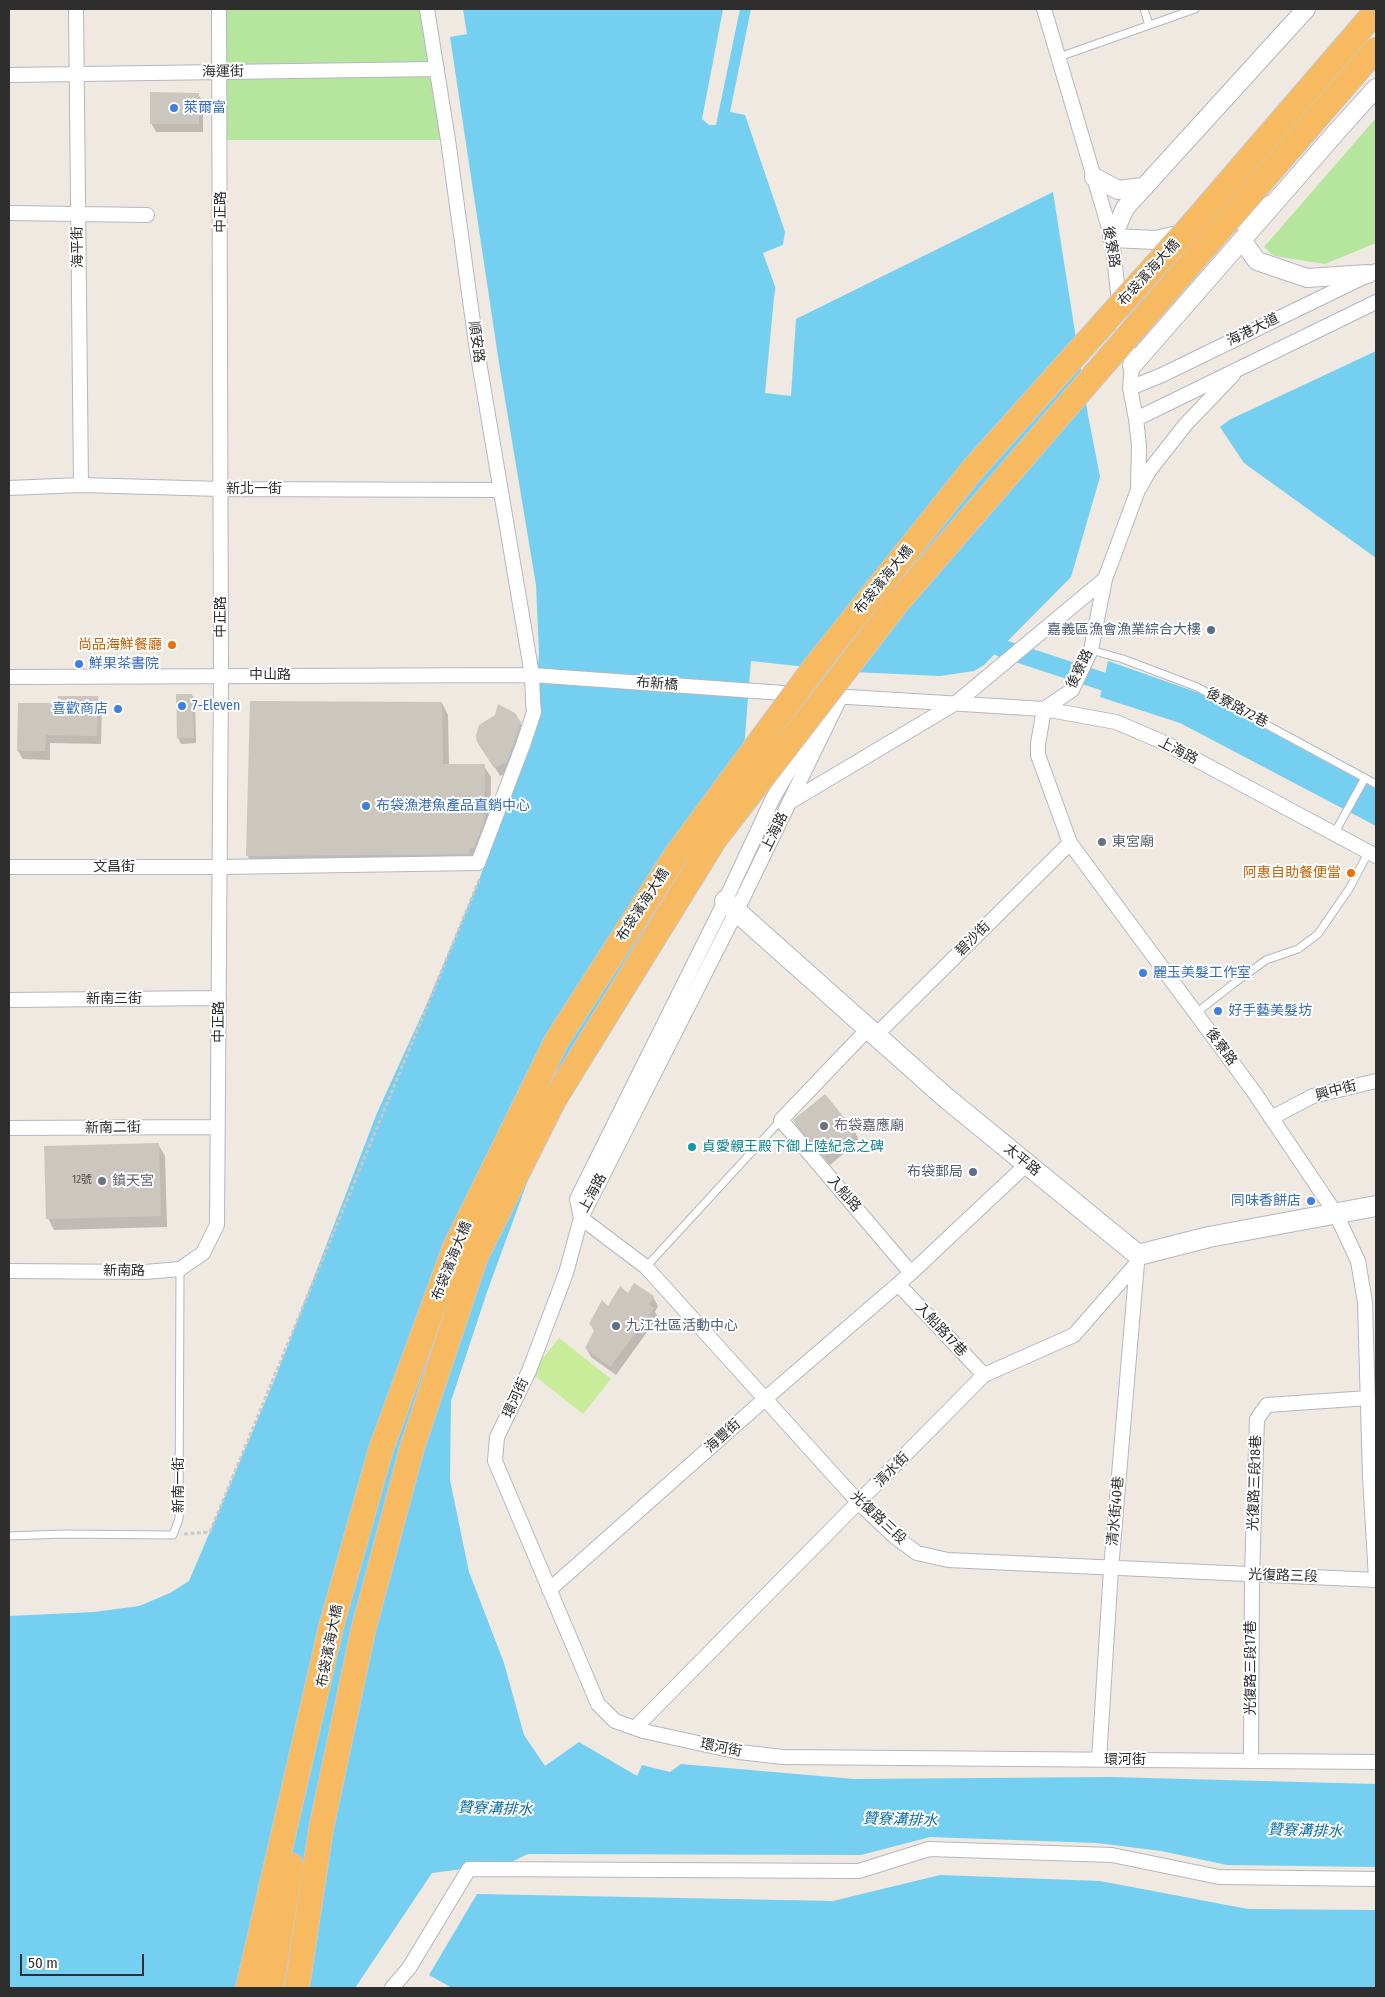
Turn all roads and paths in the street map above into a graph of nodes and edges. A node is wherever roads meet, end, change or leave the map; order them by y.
1 (76, 9) edge
2 (219, 9) edge
3 (427, 9) edge
4 (1044, 9) edge
5 (1144, 9) edge
6 (1196, 9) edge
7 (1306, 9) edge
8 (1376, 11) edge
9 (1149, 25) junction
10 (1376, 49) edge
11 (1059, 57) junction
12 (437, 69) junction
13 (220, 72) junction
14 (9, 75) edge
15 (76, 75) junction
16 (1376, 88) edge
17 (1094, 177) junction
18 (1143, 187) junction
19 (1274, 203) junction
20 (9, 212) edge
21 (78, 212) junction
22 (148, 215) dead end
23 (1112, 238) junction
24 (1242, 240) junction
25 (1372, 272) edge
26 (1376, 302) edge
27 (1132, 366) junction
28 (1241, 368) junction
29 (1130, 388) junction
30 (1136, 419) junction
31 (80, 485) junction
32 (9, 488) edge
33 (221, 489) junction
34 (499, 490) junction
35 (1138, 490) junction
36 (1105, 579) junction
37 (1091, 650) junction
38 (532, 674) junction
39 (221, 675) junction
40 (9, 677) edge
41 (783, 693) joint
42 (841, 696) junction
43 (956, 703) junction
44 (1044, 709) junction
45 (1365, 778) junction
46 (1376, 784) edge
47 (790, 802) junction
48 (1334, 835) junction
49 (1070, 843) junction
50 (1372, 855) edge
51 (478, 863) junction
52 (9, 866) edge
53 (220, 867) junction
54 (731, 906) junction
55 (219, 998) junction
56 (9, 1000) edge
57 (1196, 1013) junction
58 (872, 1032) junction
59 (1376, 1081) edge
60 (1271, 1118) junction
61 (781, 1120) junction
62 (218, 1127) junction
63 (9, 1128) edge
64 (1027, 1164) junction
65 (1376, 1206) edge
66 (1336, 1214) junction
67 (581, 1218) junction
68 (217, 1225) joint
69 (1137, 1259) junction
70 (646, 1268) junction
71 (180, 1269) junction
72 (9, 1271) edge
73 (911, 1273) junction
74 (898, 1284) junction
75 (984, 1375) junction
76 (766, 1398) junction
77 (1368, 1398) junction
78 (1373, 1476) edge
79 (859, 1503) junction
80 (173, 1535) junction
81 (9, 1536) edge
82 (1111, 1569) junction
83 (1252, 1575) junction
84 (1376, 1579) edge
85 (549, 1590) junction
86 (331, 1627) junction
87 (364, 1630) junction
88 (635, 1728) junction
89 (1099, 1760) junction
90 (1251, 1760) junction
91 (1376, 1762) edge
92 (1376, 1879) edge
93 (248, 1988) edge
94 (271, 1988) edge
95 (297, 1988) edge
96 (312, 1988) edge
97 (392, 1988) edge

1 - 15 street, 海平街
2 - 13 street, 中正路
3 - 12 street, 順安路
4 - 11 street, 後寮路
5 - 9 lane
6 - 9 lane
7 - 18 street
8 - 86 highway, 布袋濱海大橋, bridge
9 - 11 lane
10 - 87 highway, 布袋濱海大橋, bridge
11 - 17 street, 後寮路
12 - 13 street, 海運街
12 - 34 street, 順安路
13 - 15 street, 海運街
13 - 33 street, 中正路
14 - 15 street, 海運街
15 - 21 street, 海平街
16 - 19 street
17 - 18 street
17 - 23 street, 後寮路
18 - 23 street
19 - 23 street
19 - 24 street
20 - 21 street
21 - 22 street
21 - 31 street, 海平街
23 - 27 street, 後寮路
24 - 25 street
24 - 27 street
25 - 29 street, 海港大道
26 - 28 street, 海港大道
27 - 29 street, 後寮路
28 - 30 street, 海港大道
28 - 35 street
29 - 30 street, 後寮路
30 - 35 street, 後寮路
31 - 32 street, 新北一街
31 - 33 street, 新北一街
33 - 34 street, 新北一街
33 - 39 street, 中正路
34 - 38 street, 順安路
35 - 36 street, 後寮路
36 - 37 street, 後寮路
36 - 43 street
37 - 44 street, 後寮路
37 - 45 lane, 後寮路72巷
38 - 39 street, 中山路
38 - 41 street, 布新橋
38 - 51 street, 順安路
39 - 40 street, 中山路
39 - 53 street, 中正路
41 - 42 street, 上海路
42 - 43 street, 上海路
42 - 47 street, 上海路
42 - 54 street, 上海路
43 - 44 street, 上海路
43 - 47 street
44 - 48 street, 上海路
44 - 49 street, 後寮路
45 - 46 lane, 後寮路72巷
45 - 48 lane
47 - 54 street, 上海路
48 - 50 street, 上海路
49 - 57 street, 後寮路
49 - 58 street, 碧沙街
50 - 57 lane
51 - 53 street, 文昌街
51 - 80 path
52 - 53 street, 文昌街
53 - 55 street, 中正路
54 - 58 main road, 太平路
54 - 67 street, 上海路
55 - 56 street, 新南三街
55 - 62 street, 中正路
57 - 60 street, 後寮路
58 - 61 street
58 - 64 main road, 太平路
59 - 60 street, 興中街
60 - 66 street, 後寮路
61 - 70 lane
61 - 73 street, 入船路
62 - 63 street, 新南二街
62 - 68 street, 中正路
64 - 69 main road, 太平路
64 - 73 street
65 - 66 main road
66 - 69 main road
66 - 77 street, 後寮路
67 - 70 street, 光復路三段
67 - 85 street, 環河街
68 - 71 street, 新南路
69 - 75 street, 清水街
69 - 82 street, 清水街40巷
70 - 76 street, 光復路三段
71 - 72 street, 新南路
71 - 80 lane, 新南一街
73 - 74 street
74 - 75 street, 入船路17巷
74 - 76 street, 海豐街
75 - 79 street, 清水街
76 - 79 street, 光復路三段
76 - 85 street, 海豐街
77 - 78 street, 後寮路
77 - 83 street, 光復路三段18巷
78 - 84 street, 後寮路
79 - 82 street, 光復路三段
79 - 88 street, 清水街
80 - 81 lane
82 - 83 street, 光復路三段
82 - 89 street, 清水街40巷
83 - 84 street, 光復路三段
83 - 90 street, 光復路三段17巷
85 - 88 street, 環河街
86 - 93 highway
86 - 94 highway, 布袋濱海大橋
87 - 95 highway, 布袋濱海大橋
87 - 96 highway
88 - 89 street, 環河街
89 - 90 street, 環河街
90 - 91 street, 環河街
92 - 97 street

